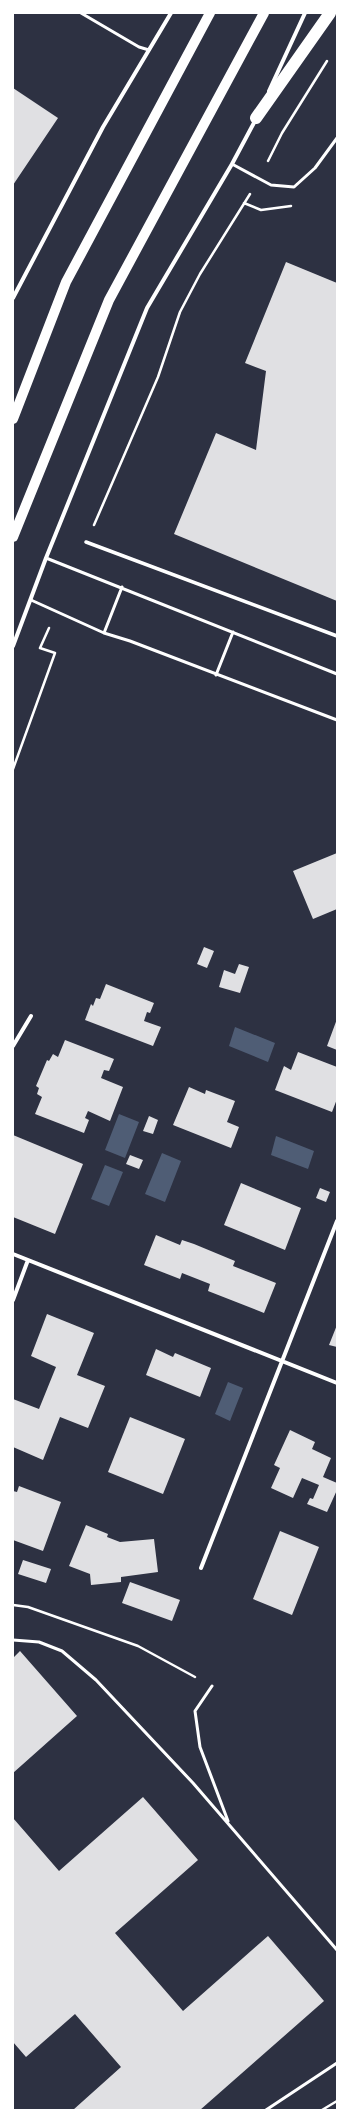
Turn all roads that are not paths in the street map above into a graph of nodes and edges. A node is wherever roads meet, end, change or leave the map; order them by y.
1 (81, 13) edge
2 (170, 13) edge
3 (210, 13) edge
4 (264, 13) edge
5 (305, 13) edge
6 (330, 13) edge
7 (148, 50) junction
8 (256, 118) junction
9 (337, 138) edge
10 (232, 164) junction
11 (13, 298) edge
12 (13, 419) edge
13 (13, 537) edge
14 (86, 542) road end
15 (46, 558) junction
16 (122, 587) junction
17 (31, 600) junction
18 (233, 632) junction
19 (104, 633) junction
20 (337, 636) edge
21 (13, 646) edge
22 (337, 674) edge
23 (216, 675) junction
24 (337, 720) edge
25 (31, 1016) dead end
26 (13, 1046) edge
27 (337, 1221) edge
28 (13, 1254) edge
29 (28, 1260) junction
30 (13, 1300) edge
31 (281, 1360) junction
32 (337, 1383) edge
33 (201, 1568) dead end
34 (13, 1640) edge
35 (212, 1686) road end
36 (229, 1825) junction
37 (337, 1950) edge
38 (337, 2064) edge
39 (266, 2110) edge

1 - 7 lane
2 - 7 street
3 - 12 main road
4 - 13 main road
5 - 8 street
6 - 8 highway
7 - 11 street
8 - 10 street
9 - 10 lane
10 - 15 street
14 - 20 street
15 - 16 lane
15 - 17 street
16 - 18 lane
16 - 19 lane
17 - 19 lane
17 - 21 street
18 - 22 lane
18 - 23 lane
19 - 23 lane
23 - 24 lane
25 - 26 street
27 - 31 street
28 - 29 street
29 - 30 street
29 - 31 street
31 - 32 street
31 - 33 street
34 - 36 lane
35 - 36 lane
36 - 37 lane
38 - 39 lane

